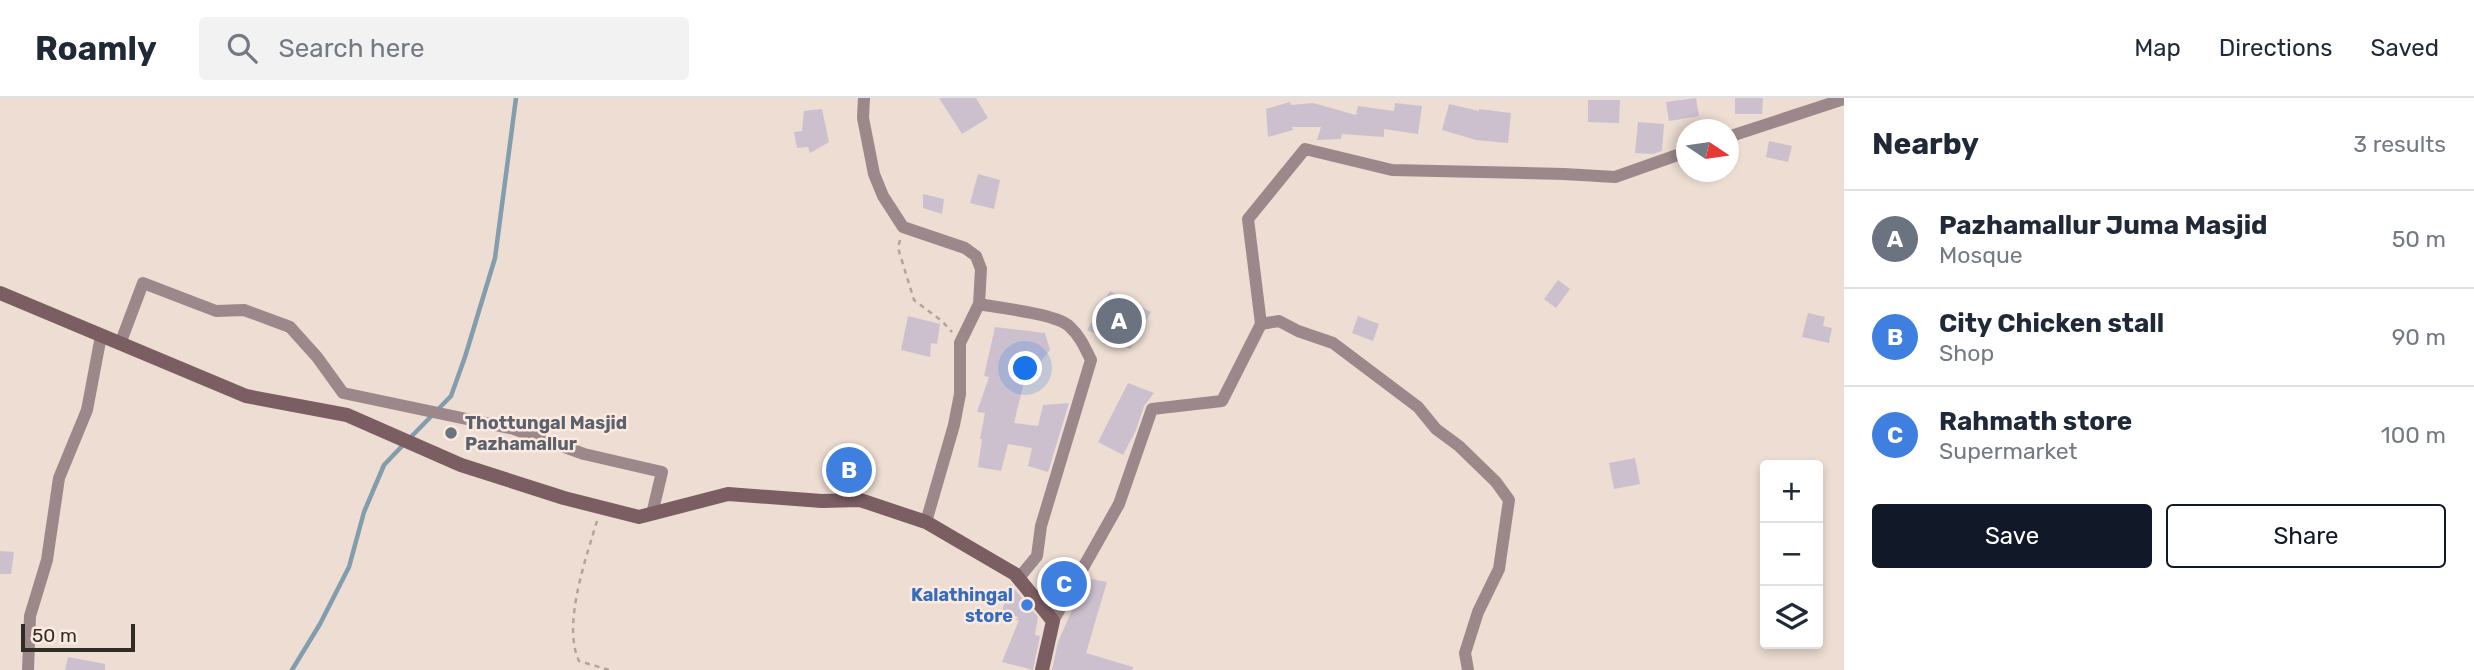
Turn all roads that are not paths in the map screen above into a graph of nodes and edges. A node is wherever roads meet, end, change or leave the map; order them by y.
1 (864, 98) edge
2 (1844, 99) edge
3 (1739, 133) edge
4 (1676, 156) edge
5 (0, 293) edge
6 (979, 304) junction
7 (1261, 324) junction
8 (101, 336) junction
9 (121, 344) junction
10 (652, 514) junction
11 (926, 522) junction
12 (1018, 579) junction
13 (1053, 621) junction
14 (28, 670) edge
15 (1042, 670) edge
16 (1468, 670) edge

1 - 6 street
2 - 3 street
4 - 7 street
5 - 8 street
6 - 11 street
6 - 12 street
7 - 13 street
7 - 16 street
8 - 9 street
8 - 14 street
9 - 10 street
9 - 10 street
10 - 11 street
11 - 12 street
12 - 13 street
13 - 15 street

